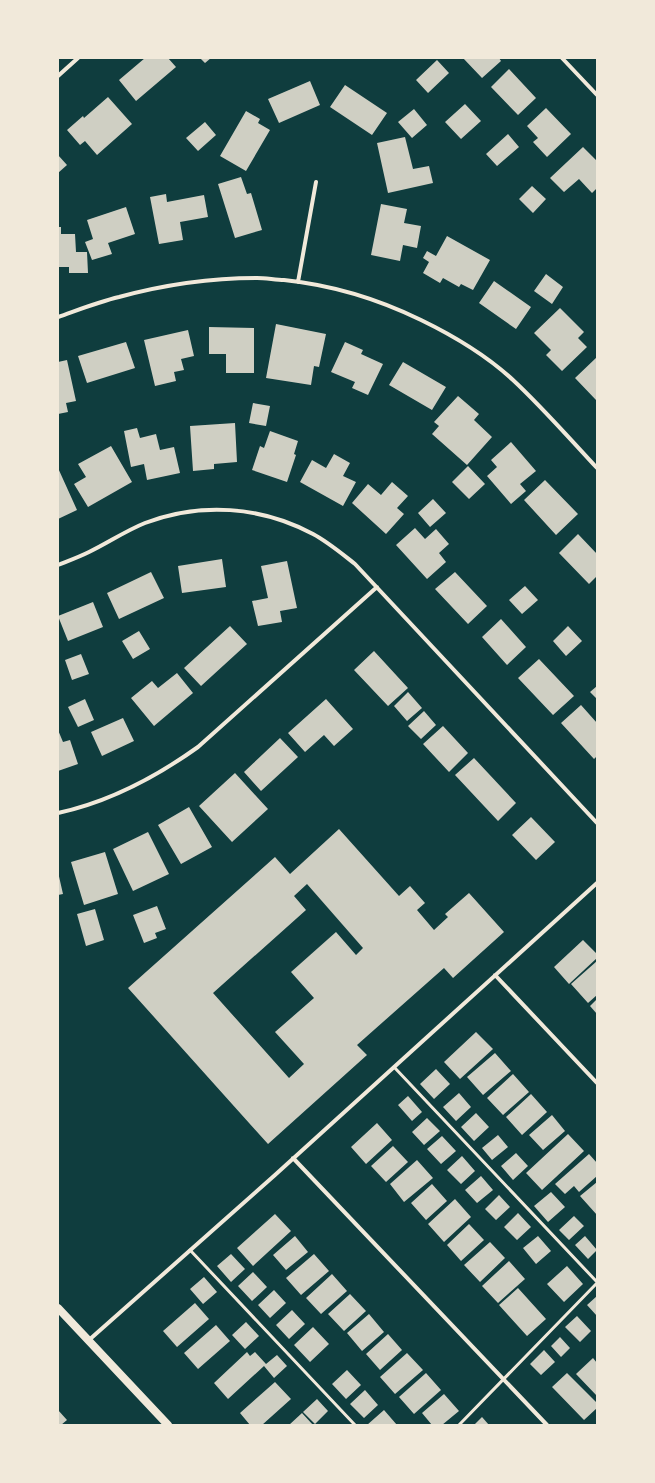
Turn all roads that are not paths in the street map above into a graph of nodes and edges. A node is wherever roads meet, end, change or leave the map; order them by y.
1 (78, 58) edge
2 (562, 58) edge
3 (58, 76) edge
4 (597, 95) edge
5 (316, 182) dead end
6 (298, 282) junction
7 (58, 317) edge
8 (597, 468) edge
9 (58, 565) edge
10 (377, 587) junction
11 (58, 813) edge
12 (597, 823) edge
13 (597, 884) edge
14 (495, 975) junction
15 (394, 1067) junction
16 (597, 1083) edge
17 (293, 1158) junction
18 (190, 1250) junction
19 (597, 1283) edge
20 (58, 1308) edge
21 (89, 1340) junction
22 (503, 1380) junction
23 (168, 1425) edge
24 (355, 1425) edge
25 (459, 1425) edge
26 (547, 1425) edge

1 - 3 street
2 - 4 street
5 - 6 street
6 - 7 street
6 - 8 street
9 - 10 street
10 - 11 street
10 - 12 street
13 - 14 street
14 - 15 street
14 - 16 street
15 - 17 street
15 - 19 lane
17 - 18 street
17 - 22 street
18 - 21 street
18 - 24 lane
19 - 22 lane
20 - 21 main road
21 - 23 main road
22 - 25 lane
22 - 26 street

